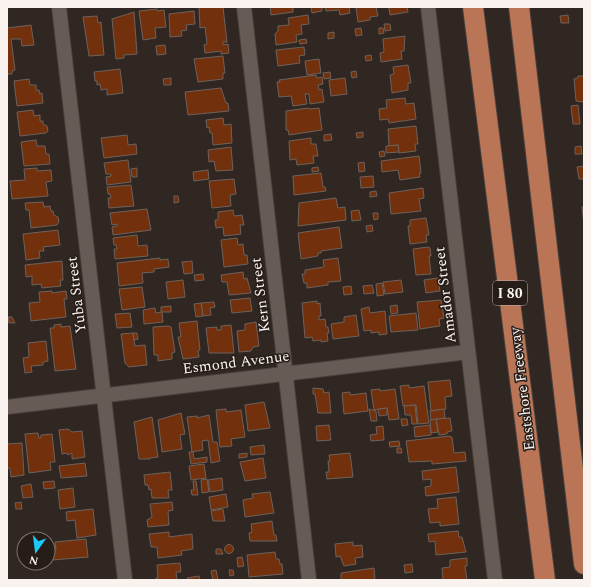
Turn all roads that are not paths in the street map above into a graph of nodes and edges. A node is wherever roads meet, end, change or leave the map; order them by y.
1 (59, 7) edge
2 (244, 7) edge
3 (428, 7) edge
4 (474, 7) edge
5 (519, 7) edge
6 (468, 352) junction
7 (286, 373) junction
8 (104, 395) junction
9 (7, 407) edge
10 (584, 564) edge
11 (125, 580) edge
12 (309, 580) edge
13 (495, 580) edge
14 (545, 580) edge

1 - 8 street, Yuba Street
2 - 7 street, Kern Street
3 - 6 street, Amador Street
4 - 14 highway, Eastshore Freeway / I 80
5 - 10 highway
6 - 7 street, Esmond Avenue
6 - 13 street, Amador Street
7 - 8 street, Esmond Avenue
7 - 12 street, Kern Street
8 - 9 street, Esmond Avenue
8 - 11 street, Yuba Street

